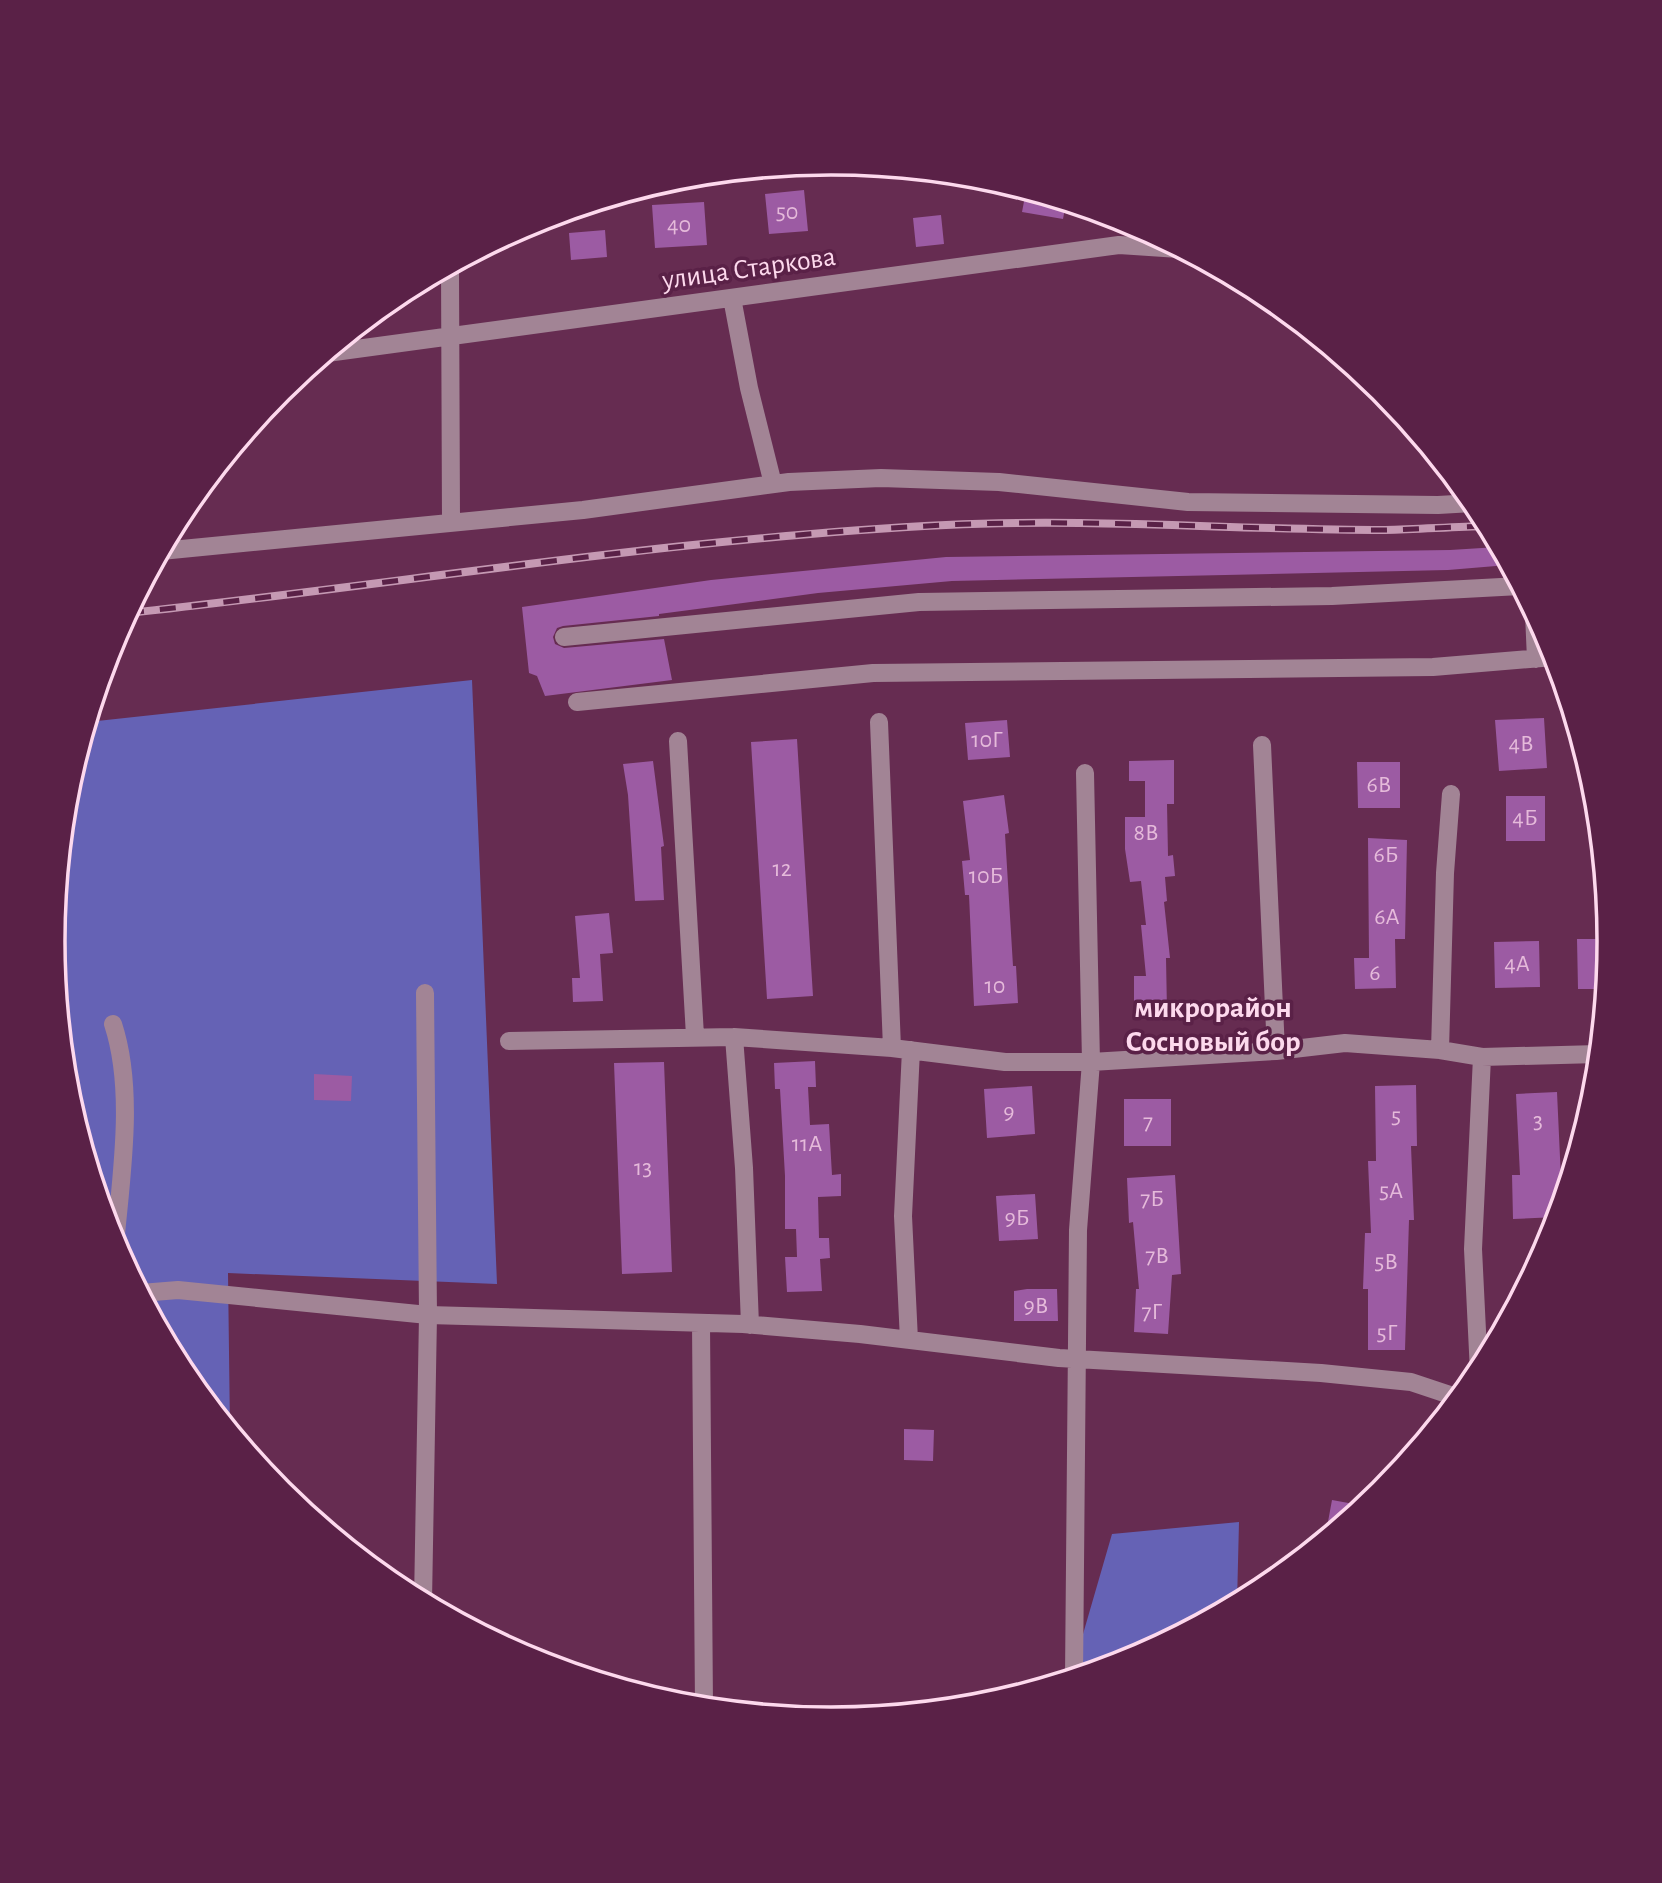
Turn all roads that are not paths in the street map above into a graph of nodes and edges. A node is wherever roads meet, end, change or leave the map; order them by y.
1 (1155, 247) edge
2 (450, 277) edge
3 (732, 298) junction
4 (450, 336) junction
5 (344, 351) edge
6 (773, 484) junction
7 (1459, 504) edge
8 (451, 522) junction
9 (172, 550) edge
10 (1510, 587) edge
11 (564, 638) dead end
12 (1535, 640) edge
13 (1543, 658) edge
14 (1536, 659) junction
15 (577, 702) dead end
16 (879, 722) dead end
17 (678, 741) dead end
18 (1262, 745) dead end
19 (1085, 774) dead end
20 (1451, 794) dead end
21 (425, 993) dead end
22 (113, 1024) dead end
23 (695, 1036) junction
24 (734, 1037) junction
25 (509, 1041) dead end
26 (892, 1048) junction
27 (911, 1050) junction
28 (1440, 1050) junction
29 (1276, 1051) junction
30 (1589, 1054) edge
31 (1482, 1057) junction
32 (1091, 1062) junction
33 (117, 1219) edge
34 (150, 1292) edge
35 (428, 1315) junction
36 (701, 1323) junction
37 (746, 1324) junction
38 (909, 1340) junction
39 (1478, 1352) edge
40 (1078, 1359) junction
41 (1448, 1395) edge
42 (423, 1590) edge
43 (1074, 1668) edge
44 (704, 1697) edge

1 - 3 street, улица Старкова
2 - 4 street
3 - 4 street, улица Старкова
3 - 6 street
4 - 5 street, улица Старкова
4 - 8 street
6 - 7 street
6 - 8 street
8 - 9 street
10 - 11 street
12 - 14 street
13 - 14 street
14 - 15 street
16 - 26 street
17 - 23 street
18 - 29 street
19 - 32 street
20 - 28 street
21 - 35 street
22 - 33 street
23 - 24 street
23 - 25 street
24 - 26 street
24 - 37 street
26 - 27 street
27 - 32 street
27 - 38 street
28 - 29 street
28 - 31 street
29 - 32 street
30 - 31 street
31 - 39 street
32 - 40 street
34 - 35 street
35 - 36 street
35 - 42 street
36 - 37 street
36 - 44 street
37 - 38 street
38 - 40 street
40 - 41 street
40 - 43 street

